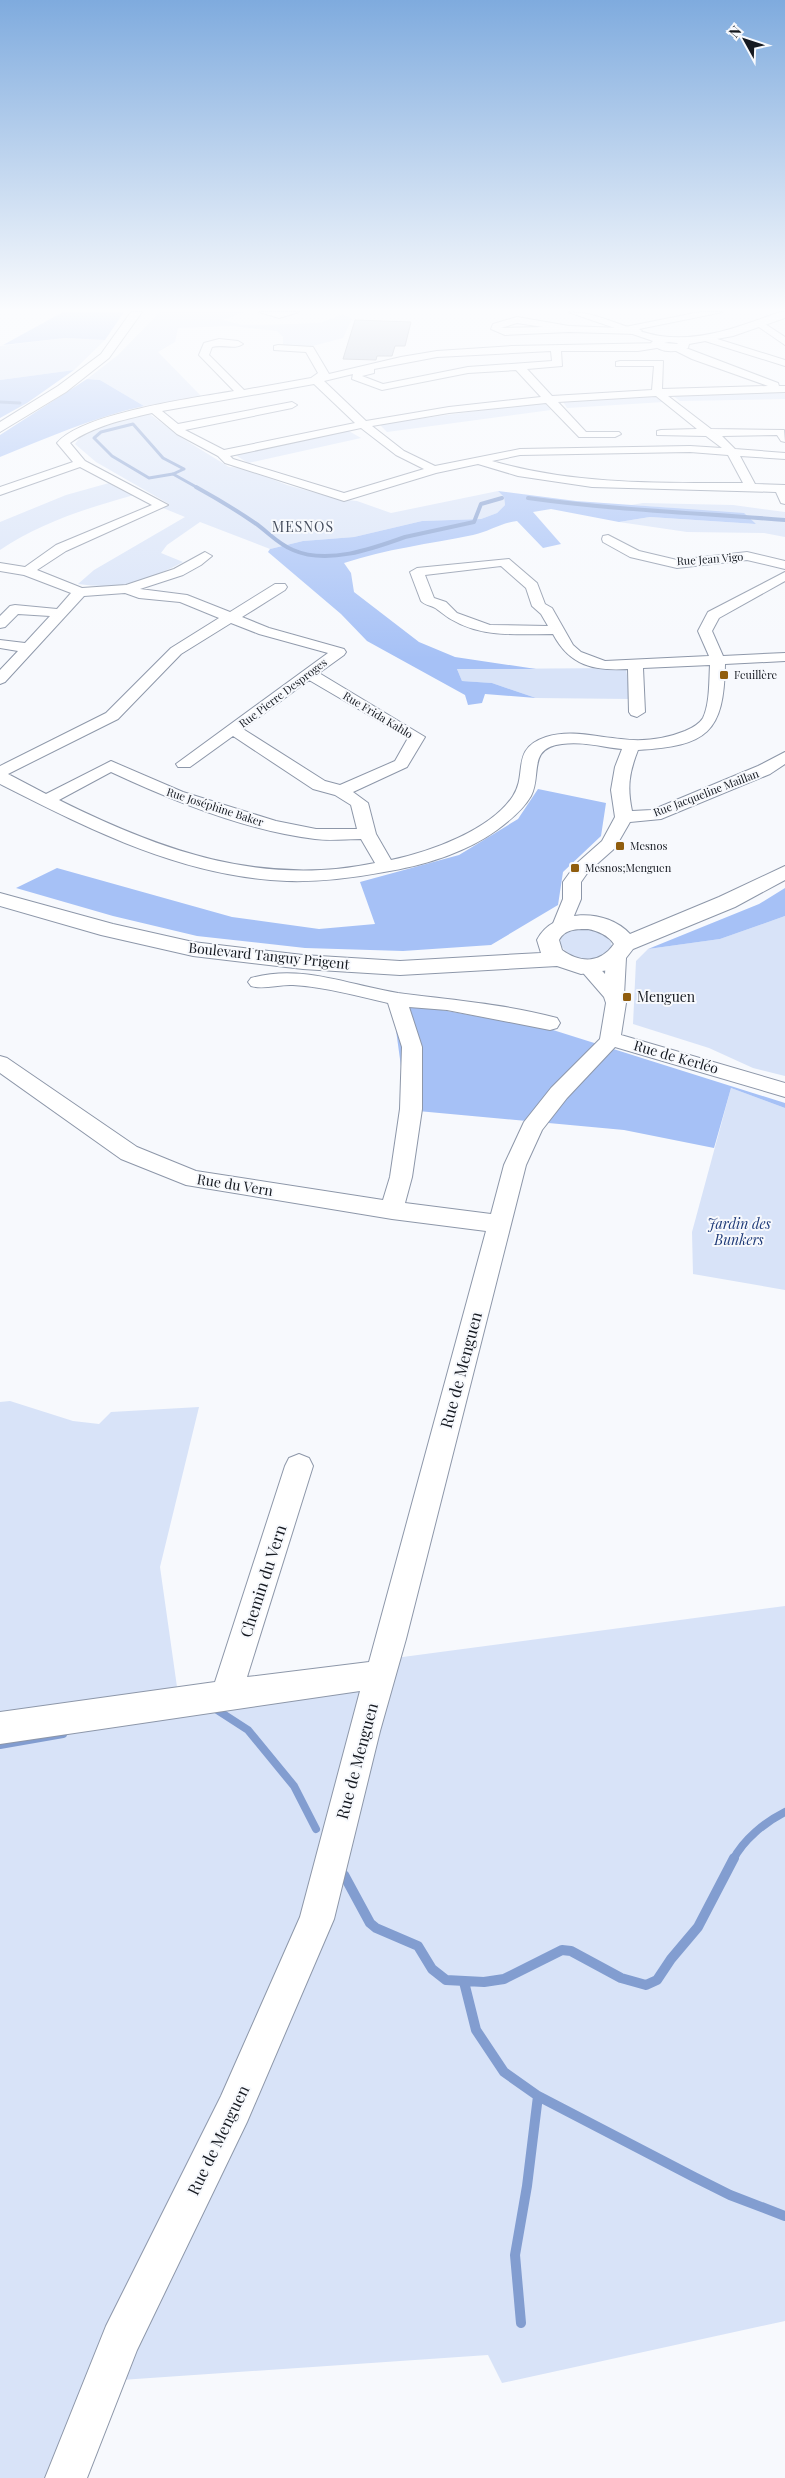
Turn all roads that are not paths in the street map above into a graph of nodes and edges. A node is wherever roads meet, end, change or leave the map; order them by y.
1 (88, 428) edge
2 (176, 428) edge
3 (274, 428) edge
4 (347, 428) edge
5 (368, 428) edge
6 (576, 428) edge
7 (702, 428) edge
8 (709, 433) junction
9 (394, 434) dead end
10 (622, 434) dead end
11 (651, 434) dead end
12 (376, 436) junction
13 (292, 439) junction
14 (358, 440) dead end
15 (785, 440) edge
16 (624, 450) junction
17 (732, 451) junction
18 (222, 454) junction
19 (785, 456) edge
20 (270, 459) dead end
21 (475, 460) junction
22 (81, 463) junction
23 (634, 463) dead end
24 (244, 465) junction
25 (434, 470) junction
26 (750, 487) junction
27 (0, 490) edge
28 (785, 500) edge
29 (608, 539) dead end
30 (205, 556) dead end
31 (785, 565) edge
32 (0, 567) edge
33 (27, 570) junction
34 (785, 576) edge
35 (280, 587) dead end
36 (126, 589) junction
37 (80, 592) junction
38 (60, 613) junction
39 (232, 617) junction
40 (0, 624) edge
41 (557, 630) junction
42 (0, 644) edge
43 (29, 648) junction
44 (785, 656) edge
45 (717, 659) junction
46 (635, 663) junction
47 (309, 674) junction
48 (0, 678) edge
49 (637, 712) dead end
50 (234, 730) junction
51 (632, 745) junction
52 (785, 757) edge
53 (184, 764) dead end
54 (0, 772) edge
55 (0, 777) edge
56 (341, 791) junction
57 (46, 800) junction
58 (624, 817) junction
59 (367, 834) junction
60 (386, 867) junction
61 (785, 872) edge
62 (0, 899) edge
63 (572, 899) junction
64 (693, 916) junction
65 (604, 926) junction
66 (556, 942) junction
67 (621, 951) junction
68 (588, 967) junction
69 (258, 982) dead end
70 (614, 995) junction
71 (398, 999) junction
72 (550, 1023) dead end
73 (610, 1039) junction
74 (0, 1064) edge
75 (785, 1090) edge
76 (392, 1210) junction
77 (500, 1224) junction
78 (299, 1466) dead end
79 (381, 1676) junction
80 (226, 1695) junction
81 (0, 1728) edge
82 (66, 2478) edge

1 - 22 street
2 - 18 street
3 - 13 street
4 - 13 street
5 - 12 street
6 - 10 street
7 - 8 street
8 - 11 street
8 - 15 street
8 - 17 street
9 - 12 street
12 - 14 street
12 - 25 street
13 - 18 street
16 - 17 street
16 - 21 street
16 - 23 street
17 - 19 street
17 - 26 street
18 - 24 street
20 - 24 street
21 - 25 street
21 - 26 street
22 - 27 street
22 - 33 street
24 - 25 street
26 - 28 street
29 - 31 street, Rue Jean Vigo
30 - 36 street
32 - 33 street
33 - 37 street
34 - 45 street
35 - 39 street
36 - 37 street
36 - 39 street
37 - 38 street
38 - 40 street
38 - 43 street
39 - 47 street, Rue Pierre Desproges
39 - 54 street
41 - 41 street
41 - 46 street
42 - 43 street
43 - 48 street
44 - 45 street
45 - 46 street
45 - 51 street
46 - 49 street
47 - 50 street, Rue Pierre Desproges
47 - 56 street, Rue Frida Kahlo
50 - 53 street, Rue Pierre Desproges
50 - 56 street
51 - 58 street
51 - 60 street
52 - 58 street, Rue Jacqueline Maillan
55 - 57 street
56 - 59 street
57 - 59 street, Rue Joséphine Baker
57 - 60 street
58 - 63 street
59 - 60 street
61 - 64 street
62 - 66 street, Boulevard Tanguy Prigent
63 - 65 street
63 - 66 street
64 - 65 street
64 - 67 street
65 - 66 street
65 - 67 street
66 - 68 street
67 - 68 street
67 - 70 street
68 - 70 street
69 - 71 street
70 - 73 street
71 - 72 street
71 - 76 street
73 - 75 street, Rue de Kerléo
73 - 77 street, Rue de Menguen
74 - 76 street, Rue du Vern
76 - 77 street, Rue du Vern
77 - 79 street, Rue de Menguen
78 - 80 street, Chemin du Vern
79 - 80 street
79 - 82 street, Rue de Menguen
80 - 81 street

